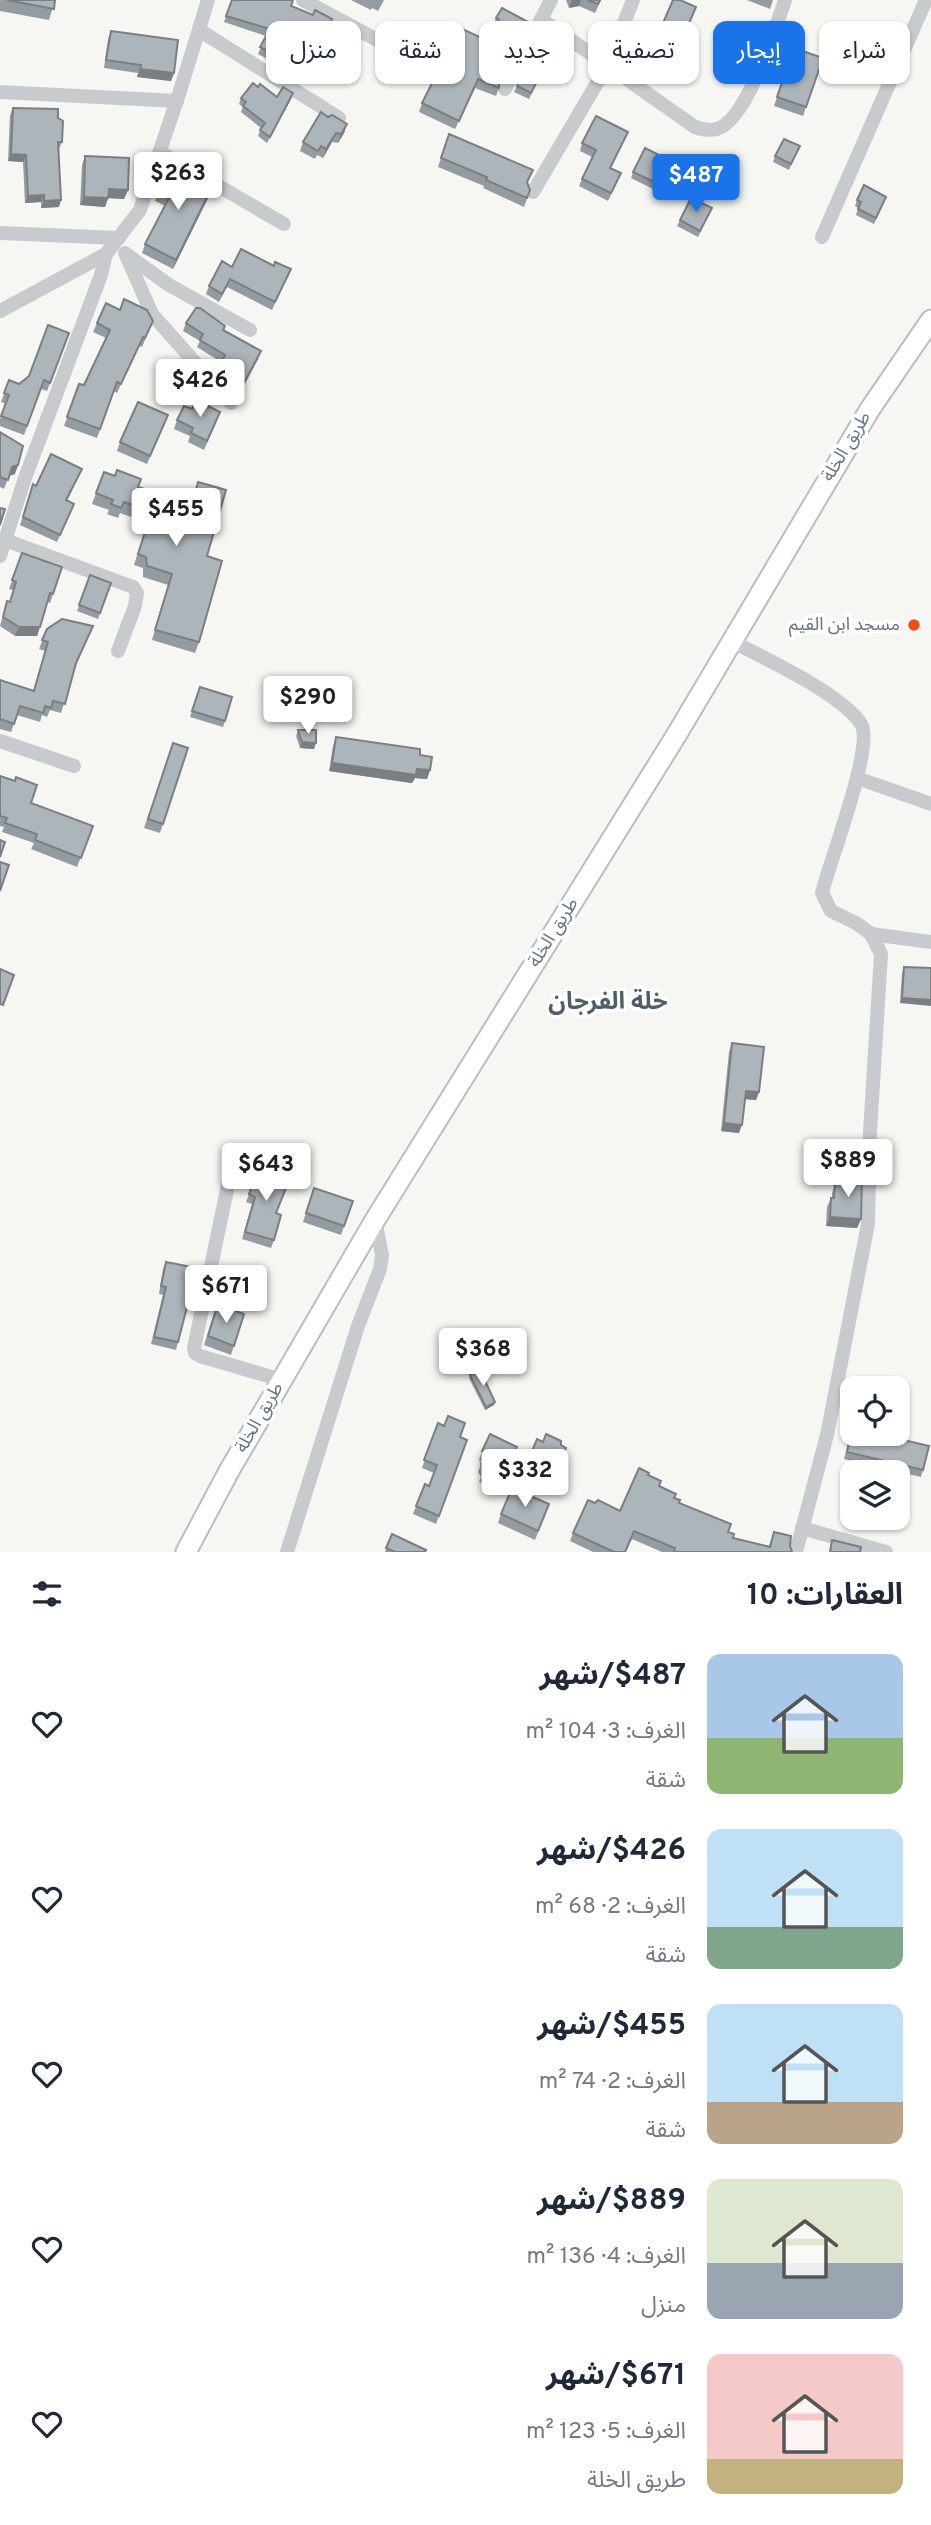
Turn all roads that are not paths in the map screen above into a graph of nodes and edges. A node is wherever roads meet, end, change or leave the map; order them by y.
1 (208, 0) edge
2 (303, 0) edge
3 (550, 0) edge
4 (633, 0) edge
5 (785, 0) edge
6 (926, 0) edge
7 (541, 19) junction
8 (625, 21) edge
9 (198, 30) junction
10 (375, 39) edge
11 (588, 52) edge
12 (596, 84) edge
13 (633, 84) edge
14 (505, 89) dead end
15 (0, 92) edge
16 (177, 101) junction
17 (340, 118) edge
18 (160, 152) junction
19 (533, 192) dead end
20 (284, 224) dead end
21 (0, 233) edge
22 (821, 237) dead end
23 (116, 248) junction
24 (0, 312) edge
25 (931, 320) edge
26 (250, 330) dead end
27 (231, 403) dead end
28 (5, 540) junction
29 (0, 556) edge
30 (731, 641) junction
31 (118, 651) dead end
32 (0, 741) edge
33 (74, 766) dead end
34 (858, 778) junction
35 (931, 804) edge
36 (871, 934) junction
37 (931, 942) edge
38 (233, 1161) dead end
39 (375, 1220) junction
40 (282, 1380) junction
41 (802, 1528) junction
42 (186, 1552) edge
43 (287, 1552) edge
44 (796, 1552) edge
45 (886, 1552) edge

1 - 9 street
2 - 10 street
3 - 7 street
4 - 8 street
5 - 13 street
6 - 22 street
7 - 11 street
7 - 14 street
9 - 16 street
9 - 17 street
12 - 19 street
15 - 16 street
16 - 18 street
18 - 20 street
18 - 23 street
21 - 23 street
23 - 24 street
23 - 26 street
23 - 27 street
23 - 28 street
25 - 30 street, طريق الخلة
28 - 29 street
28 - 31 street
30 - 34 street
30 - 39 street, طريق الخلة
32 - 33 street
34 - 35 street
34 - 36 street
36 - 37 street
36 - 41 street
38 - 40 street
39 - 40 street, طريق الخلة
39 - 43 street
40 - 42 street, طريق الخلة
41 - 44 street
41 - 45 street

